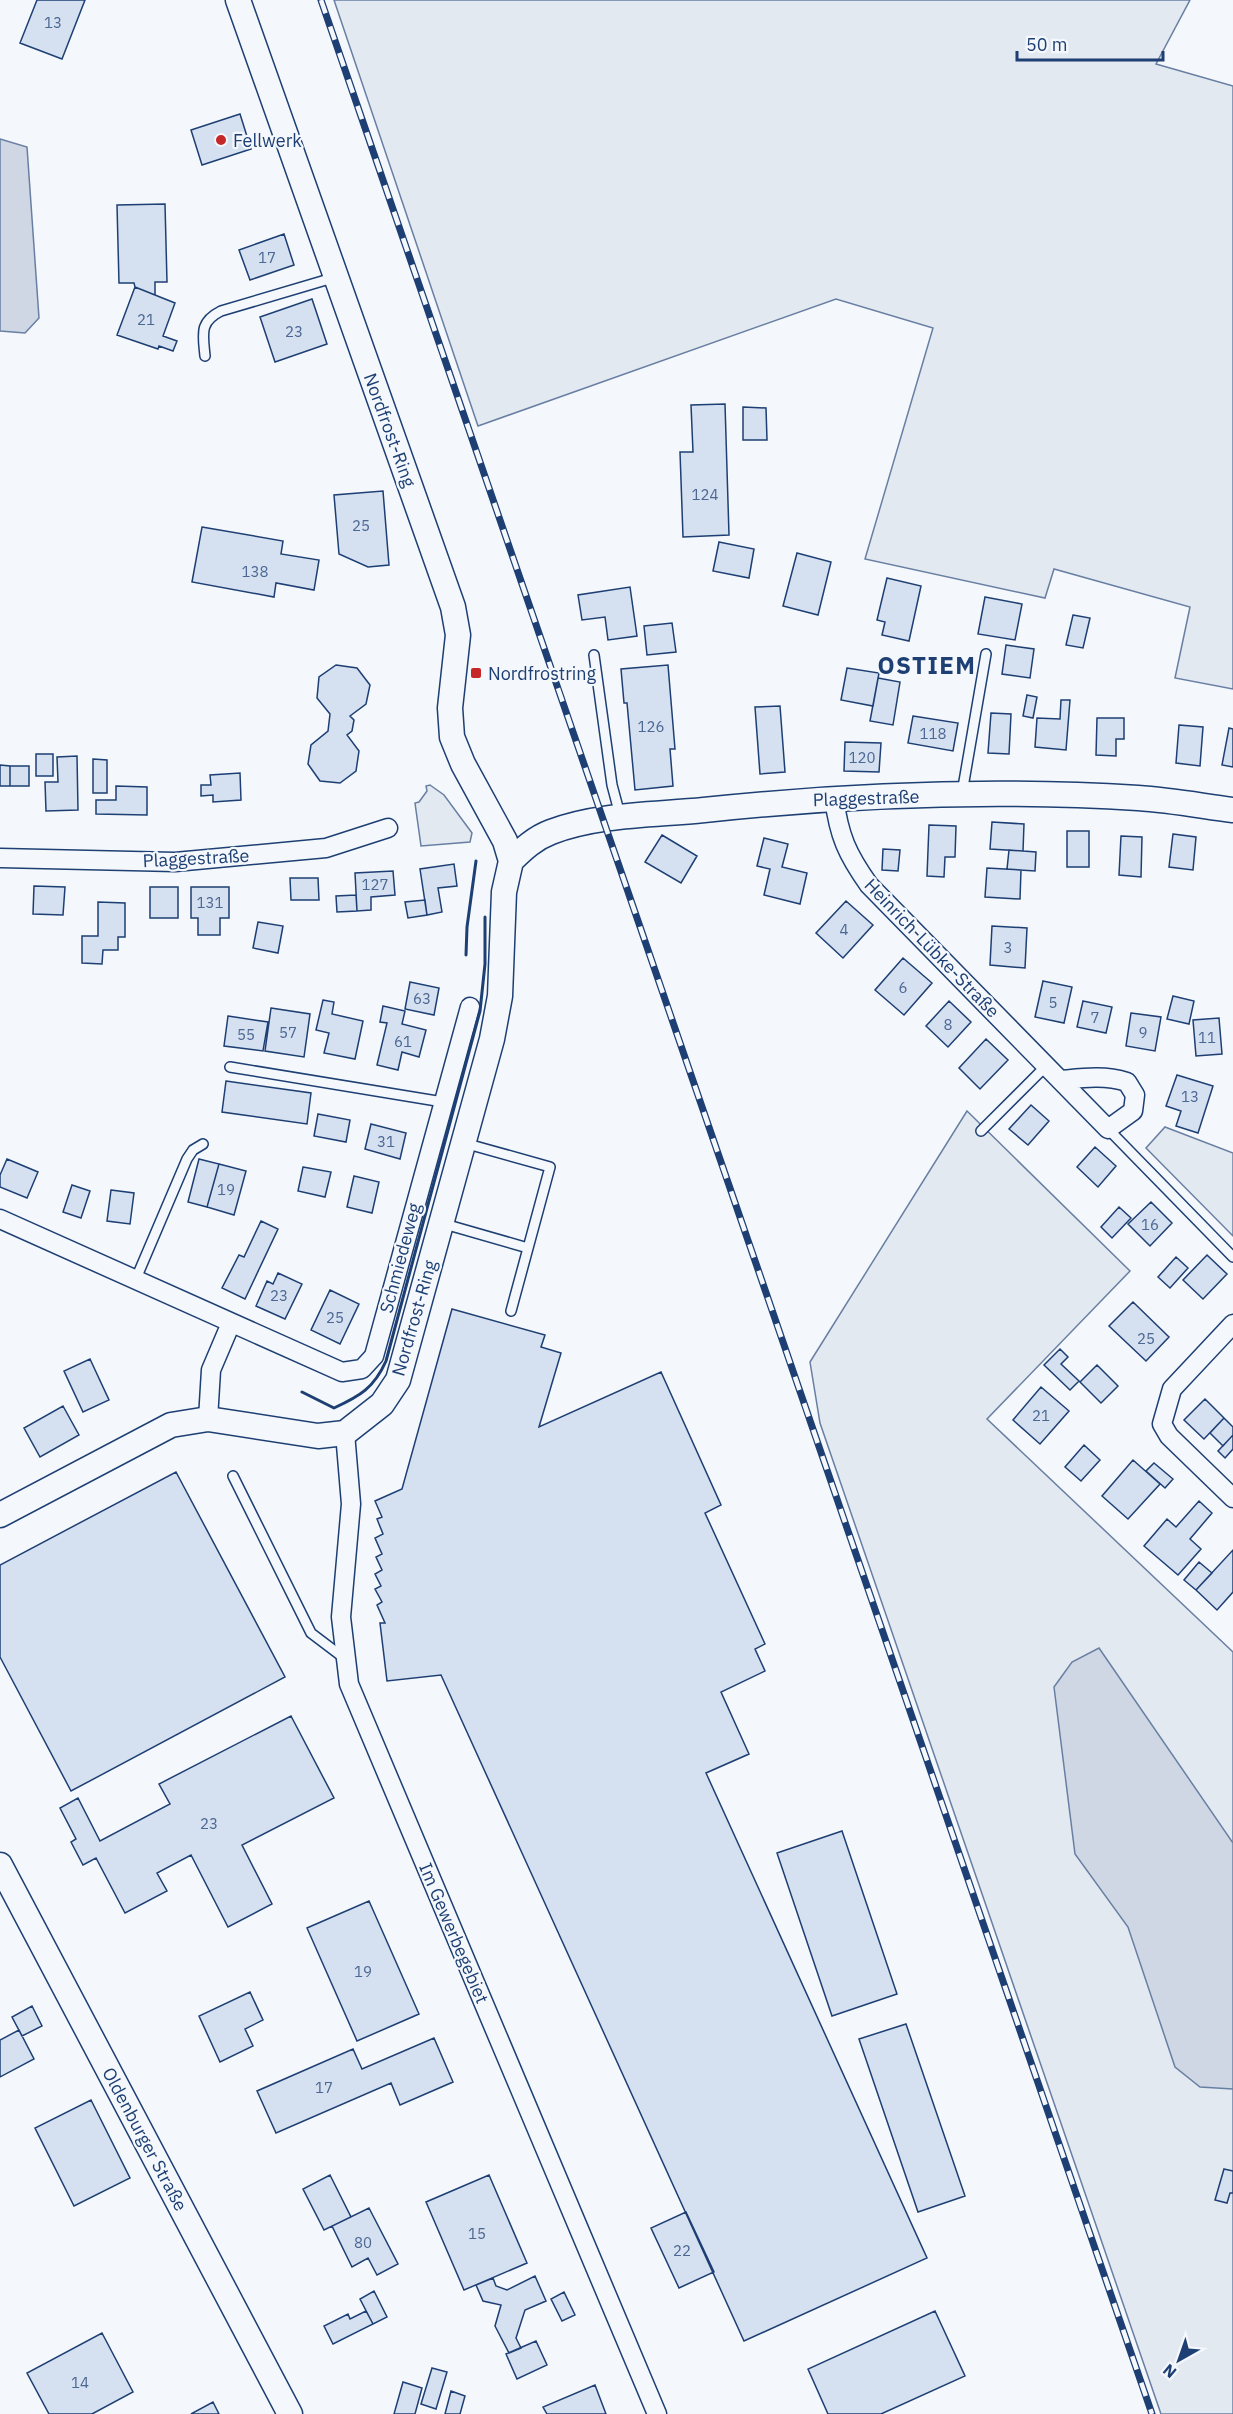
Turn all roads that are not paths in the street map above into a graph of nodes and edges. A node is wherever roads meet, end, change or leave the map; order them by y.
1 (238, 0) edge
2 (336, 277) junction
3 (205, 356) dead end
4 (986, 654) dead end
5 (594, 655) dead end
6 (962, 795) junction
7 (834, 798) junction
8 (1233, 810) edge
9 (621, 818) junction
10 (388, 828) dead end
11 (0, 858) edge
12 (511, 861) junction
13 (470, 1007) dead end
14 (1046, 1066) junction
15 (230, 1067) dead end
16 (1061, 1080) junction
17 (443, 1102) junction
18 (1108, 1129) junction
19 (981, 1131) dead end
20 (464, 1142) junction
21 (203, 1144) dead end
22 (0, 1219) edge
23 (441, 1223) junction
24 (528, 1248) junction
25 (1233, 1257) edge
26 (135, 1281) junction
27 (511, 1311) dead end
28 (231, 1323) junction
29 (1233, 1324) edge
30 (208, 1419) junction
31 (345, 1433) junction
32 (233, 1476) dead end
33 (1233, 1498) edge
34 (0, 1515) edge
35 (345, 1658) junction
36 (0, 1865) edge
37 (290, 2414) edge
38 (657, 2414) edge

1 - 2 street, Nordfrost-Ring
2 - 3 lane
2 - 12 street, Nordfrost-Ring
4 - 6 lane
5 - 9 lane
6 - 7 street, Plaggestraße
6 - 8 street, Plaggestraße
7 - 9 street, Plaggestraße
7 - 14 street, Heinrich-Lübke-Straße
9 - 12 street, Plaggestraße
10 - 11 street, Plaggestraße
12 - 20 street, Nordfrost-Ring
13 - 17 street, Schmiedeweg
14 - 16 street, Heinrich-Lübke-Straße
14 - 19 lane
15 - 17 lane
16 - 18 street, Heinrich-Lübke-Straße
16 - 18 street
17 - 28 street, Schmiedeweg
18 - 25 lane, Heinrich-Lübke-Straße
20 - 23 street, Nordfrost-Ring
20 - 24 lane
21 - 26 lane
22 - 26 street, Schmiedeweg
23 - 24 lane
23 - 31 street, Nordfrost-Ring
24 - 27 lane
26 - 28 street, Schmiedeweg
28 - 30 street
29 - 33 street
30 - 31 street
30 - 34 street
31 - 35 street, Im Gewerbegebiet
32 - 35 lane
35 - 38 street, Im Gewerbegebiet
36 - 37 street, Oldenburger Straße

